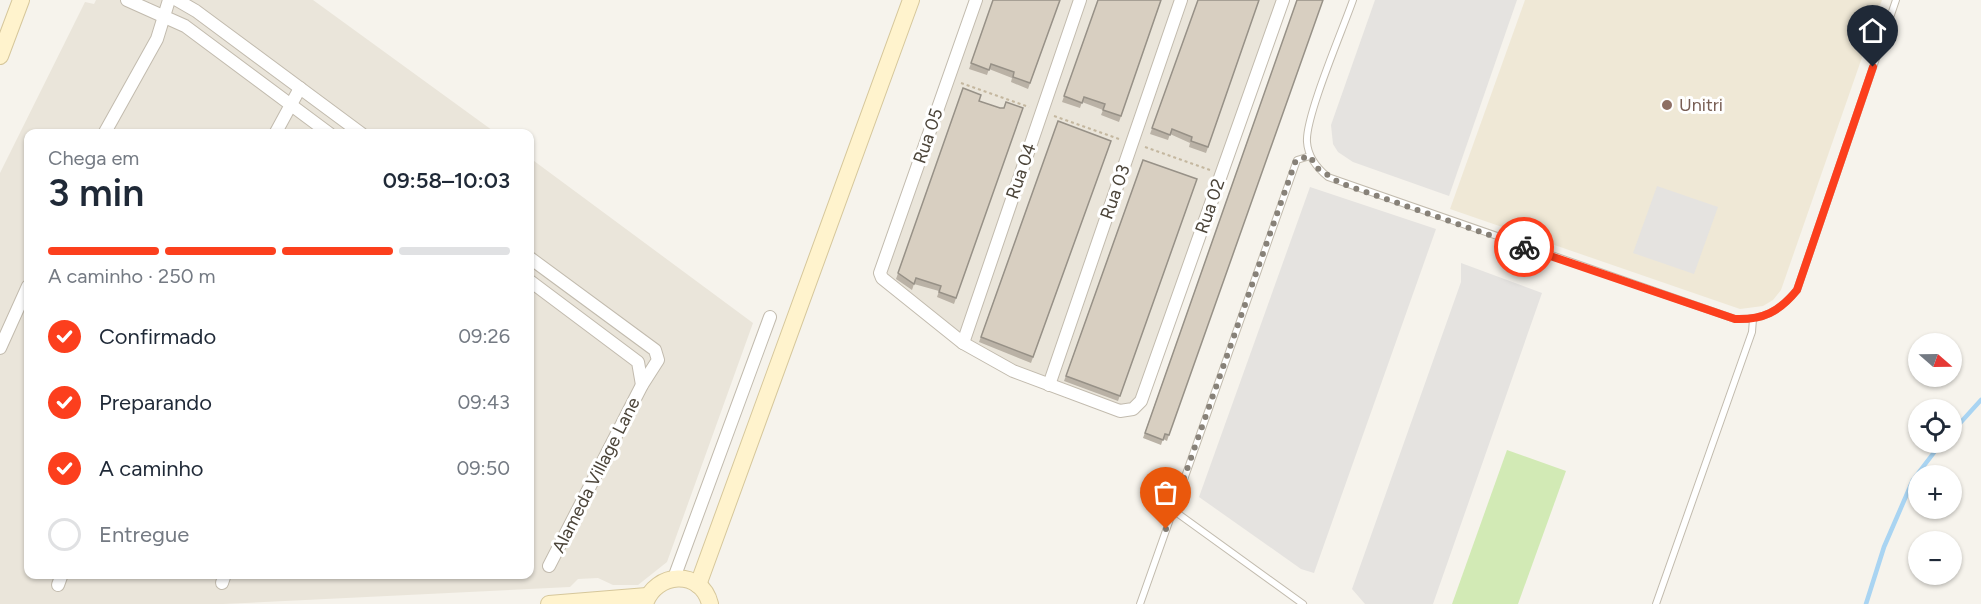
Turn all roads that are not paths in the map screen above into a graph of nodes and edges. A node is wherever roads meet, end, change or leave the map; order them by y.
1 (21, 0) edge
2 (127, 0) edge
3 (169, 0) edge
4 (177, 0) edge
5 (911, 0) edge
6 (976, 0) edge
7 (1080, 0) edge
8 (1181, 0) edge
9 (1283, 0) edge
10 (1353, 0) edge
11 (1896, 0) edge
12 (163, 14) junction
13 (0, 56) edge
14 (300, 88) junction
15 (290, 104) junction
16 (107, 129) edge
17 (278, 129) edge
18 (323, 129) edge
19 (355, 129) edge
20 (1310, 156) junction
21 (534, 261) edge
22 (541, 266) junction
23 (534, 277) edge
24 (534, 286) edge
25 (24, 295) edge
26 (770, 316) dead end
27 (1753, 320) junction
28 (963, 343) junction
29 (0, 348) edge
30 (642, 385) junction
31 (1049, 385) junction
32 (1173, 510) junction
33 (549, 566) dead end
34 (674, 578) junction
35 (698, 585) junction
36 (646, 600) edge
37 (1299, 603) edge
38 (549, 604) edge
39 (710, 604) edge
40 (1140, 604) edge
41 (1656, 604) edge

1 - 13 street
2 - 12 street
3 - 12 street
4 - 14 street
5 - 35 street
6 - 28 street, Rua 05
7 - 28 street, Rua 04
8 - 31 street, Rua 03
9 - 31 street, Rua 02
10 - 20 lane
11 - 27 lane
12 - 15 street
12 - 16 street
14 - 15 street
14 - 19 street
15 - 17 street
15 - 18 street
20 - 27 lane
20 - 32 lane
21 - 22 street, Alameda Village Lane
22 - 23 street
22 - 30 street, Alameda Village Lane
24 - 30 street
25 - 29 street
26 - 34 street
27 - 41 lane
28 - 31 street
30 - 33 street, Alameda Village Lane
32 - 37 lane
32 - 40 lane
34 - 35 street
34 - 36 street
35 - 39 street
36 - 38 street

